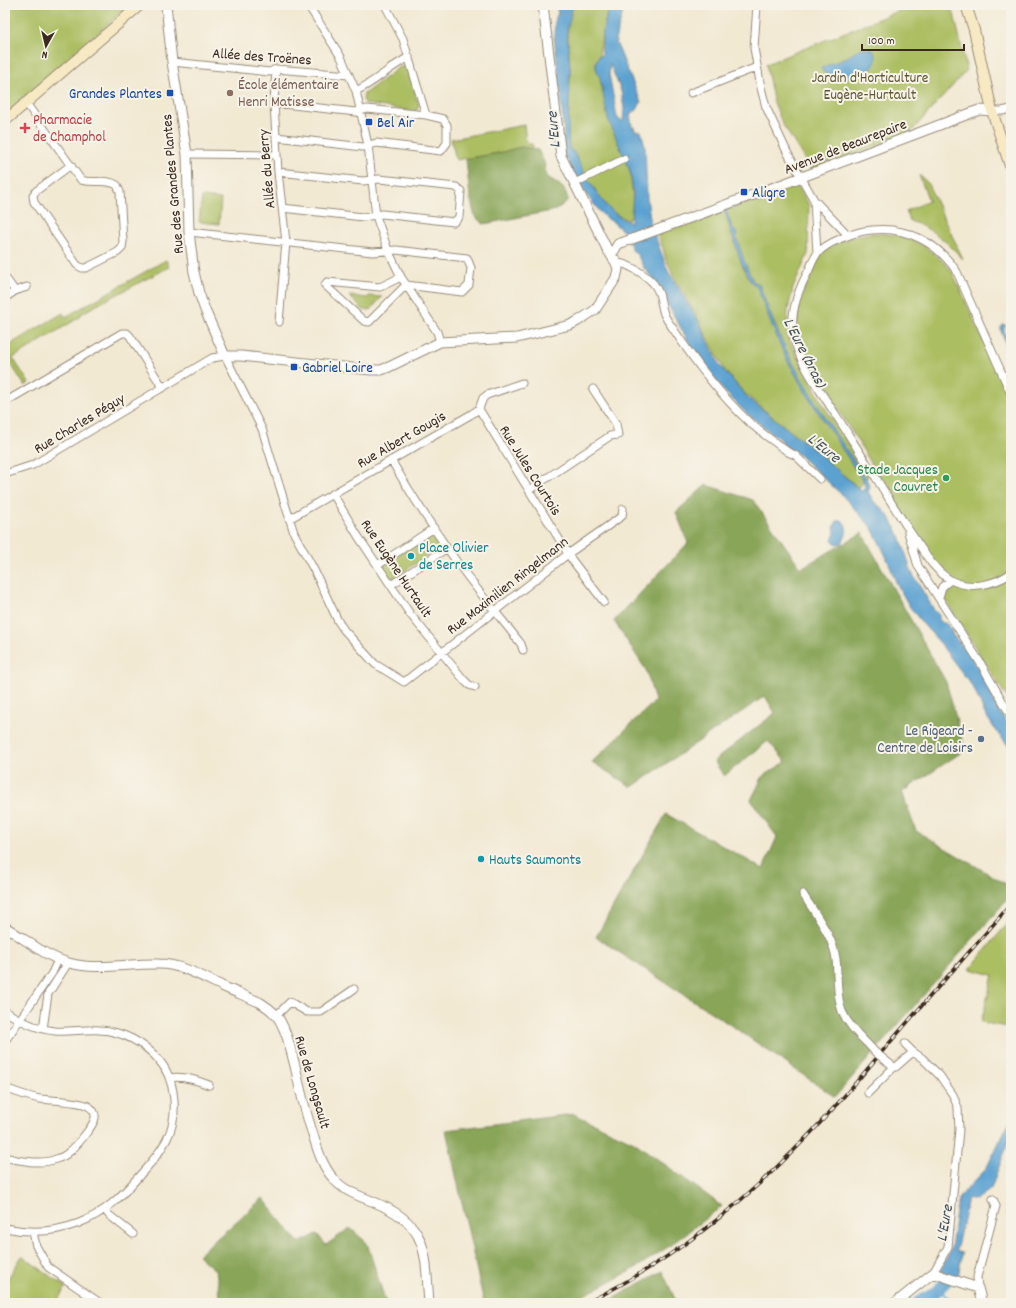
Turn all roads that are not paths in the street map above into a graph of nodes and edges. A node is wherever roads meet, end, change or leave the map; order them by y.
1 (140, 5) edge
2 (166, 5) edge
3 (308, 5) edge
4 (385, 5) edge
5 (542, 5) edge
6 (757, 5) edge
7 (966, 5) edge
8 (409, 57) junction
9 (172, 62) junction
10 (757, 67) junction
11 (276, 70) junction
12 (350, 75) junction
13 (356, 91) junction
14 (691, 93) dead end
15 (26, 103) junction
16 (274, 103) junction
17 (361, 110) junction
18 (1011, 110) edge
19 (992, 111) junction
20 (426, 115) junction
21 (5, 121) edge
22 (276, 138) junction
23 (368, 144) junction
24 (187, 154) junction
25 (277, 155) junction
26 (624, 159) dead end
27 (71, 165) junction
28 (1011, 169) edge
29 (278, 172) junction
30 (802, 177) junction
31 (371, 180) junction
32 (575, 183) junction
33 (814, 200) junction
34 (282, 208) junction
35 (376, 216) junction
36 (189, 232) junction
37 (848, 235) junction
38 (286, 242) junction
39 (614, 247) junction
40 (388, 250) junction
41 (818, 253) junction
42 (616, 263) junction
43 (5, 277) edge
44 (401, 277) junction
45 (406, 285) junction
46 (27, 287) dead end
47 (15, 291) junction
48 (5, 298) edge
49 (279, 322) dead end
50 (440, 342) junction
51 (226, 356) junction
52 (522, 383) dead end
53 (163, 388) junction
54 (593, 389) dead end
55 (1011, 394) edge
56 (5, 402) edge
57 (479, 409) junction
58 (391, 460) junction
59 (5, 474) edge
60 (820, 479) dead end
61 (529, 490) junction
62 (332, 494) junction
63 (623, 509) dead end
64 (289, 519) junction
65 (906, 526) junction
66 (434, 528) junction
67 (447, 548) junction
68 (568, 554) junction
69 (378, 565) junction
70 (1011, 573) edge
71 (950, 580) junction
72 (392, 585) junction
73 (938, 597) junction
74 (604, 602) dead end
75 (494, 611) junction
76 (523, 650) dead end
77 (441, 653) junction
78 (476, 687) dead end
79 (1011, 716) edge
80 (803, 894) dead end
81 (5, 927) edge
82 (58, 960) junction
83 (68, 963) junction
84 (354, 989) dead end
85 (5, 1011) edge
86 (276, 1016) junction
87 (19, 1021) junction
88 (43, 1029) junction
89 (5, 1041) edge
90 (905, 1044) dead end
91 (913, 1052) junction
92 (892, 1066) junction
93 (169, 1078) junction
94 (209, 1085) dead end
95 (5, 1088) edge
96 (868, 1093) dead end
97 (5, 1157) edge
98 (993, 1199) dead end
99 (105, 1210) junction
100 (5, 1228) edge
101 (33, 1232) junction
102 (133, 1234) dead end
103 (935, 1274) junction
104 (978, 1288) junction
105 (982, 1301) edge
106 (100, 1303) edge
107 (429, 1303) edge
108 (895, 1303) edge

1 - 15 main road
2 - 9 street, Rue des Grandes Plantes
3 - 12 street
4 - 8 street
5 - 32 street
6 - 10 street
7 - 19 main road
8 - 13 street
8 - 20 street
9 - 11 street, Allée des Troënes
9 - 24 street, Rue des Grandes Plantes
10 - 14 street
10 - 30 street
11 - 12 street, Allée des Troënes
11 - 16 street, Allée du Berry
12 - 13 street
13 - 17 street
15 - 21 main road
15 - 27 street
16 - 17 street
16 - 22 street, Allée du Berry
17 - 20 street
17 - 23 street
18 - 19 street
19 - 28 main road
19 - 30 street, Avenue de Beaurepaire
20 - 23 street
22 - 23 street
22 - 25 street, Allée du Berry
23 - 31 street
24 - 25 street
24 - 36 street, Rue des Grandes Plantes
25 - 29 street, Allée du Berry
26 - 32 street
27 - 27 street
29 - 31 street
29 - 34 street, Allée du Berry
30 - 33 street
30 - 39 street, Avenue de Beaurepaire
31 - 35 street
31 - 35 street
32 - 39 street
33 - 37 street
33 - 41 street
34 - 35 street
34 - 38 street, Allée du Berry
35 - 40 street
36 - 38 street
36 - 51 street, Rue des Grandes Plantes
37 - 41 street
37 - 55 street
38 - 40 street
38 - 49 street, Allée du Berry
39 - 42 street
40 - 44 street
40 - 45 street
41 - 65 street
42 - 50 street
42 - 60 street
43 - 47 street
44 - 45 street
44 - 45 street
45 - 50 street
46 - 47 street
47 - 48 street
50 - 51 street
51 - 53 street, Rue Charles Péguy
51 - 64 street
52 - 57 street, Rue Albert Gougis
53 - 56 street
53 - 59 street, Rue Charles Péguy
54 - 61 street
57 - 58 street, Rue Albert Gougis
57 - 61 street, Rue Jules Courtois
58 - 62 street, Rue Albert Gougis
58 - 66 street
61 - 68 street, Rue Jules Courtois
62 - 64 street, Rue Albert Gougis
62 - 69 street, Rue Eugène Hurtault
63 - 68 street, Rue Maximilien Ringelmann
64 - 77 street, Rue Maximilien Ringelmann
65 - 71 street
65 - 73 street
66 - 67 street
66 - 69 street
67 - 72 street
67 - 75 street
68 - 74 street, Rue Jules Courtois
68 - 75 street, Rue Maximilien Ringelmann
69 - 72 street, Rue Eugène Hurtault
70 - 71 street
71 - 73 street
72 - 77 street, Rue Eugène Hurtault
73 - 79 street
75 - 76 street
75 - 77 street, Rue Maximilien Ringelmann
77 - 78 street, Rue Eugène Hurtault
80 - 92 street, bridge
81 - 82 street, Rue de Longsault
82 - 83 street, Rue de Longsault
82 - 87 street
83 - 86 street, Rue de Longsault
83 - 88 street
84 - 86 street
85 - 87 street
86 - 107 street, Rue de Longsault
87 - 88 street
87 - 89 street
88 - 93 street
90 - 91 street
91 - 92 street
91 - 103 street
92 - 96 street
93 - 94 street
93 - 99 street
95 - 97 street
98 - 104 street
99 - 101 street
99 - 102 street
100 - 101 street
101 - 106 street
103 - 104 street
103 - 108 street
104 - 105 street

